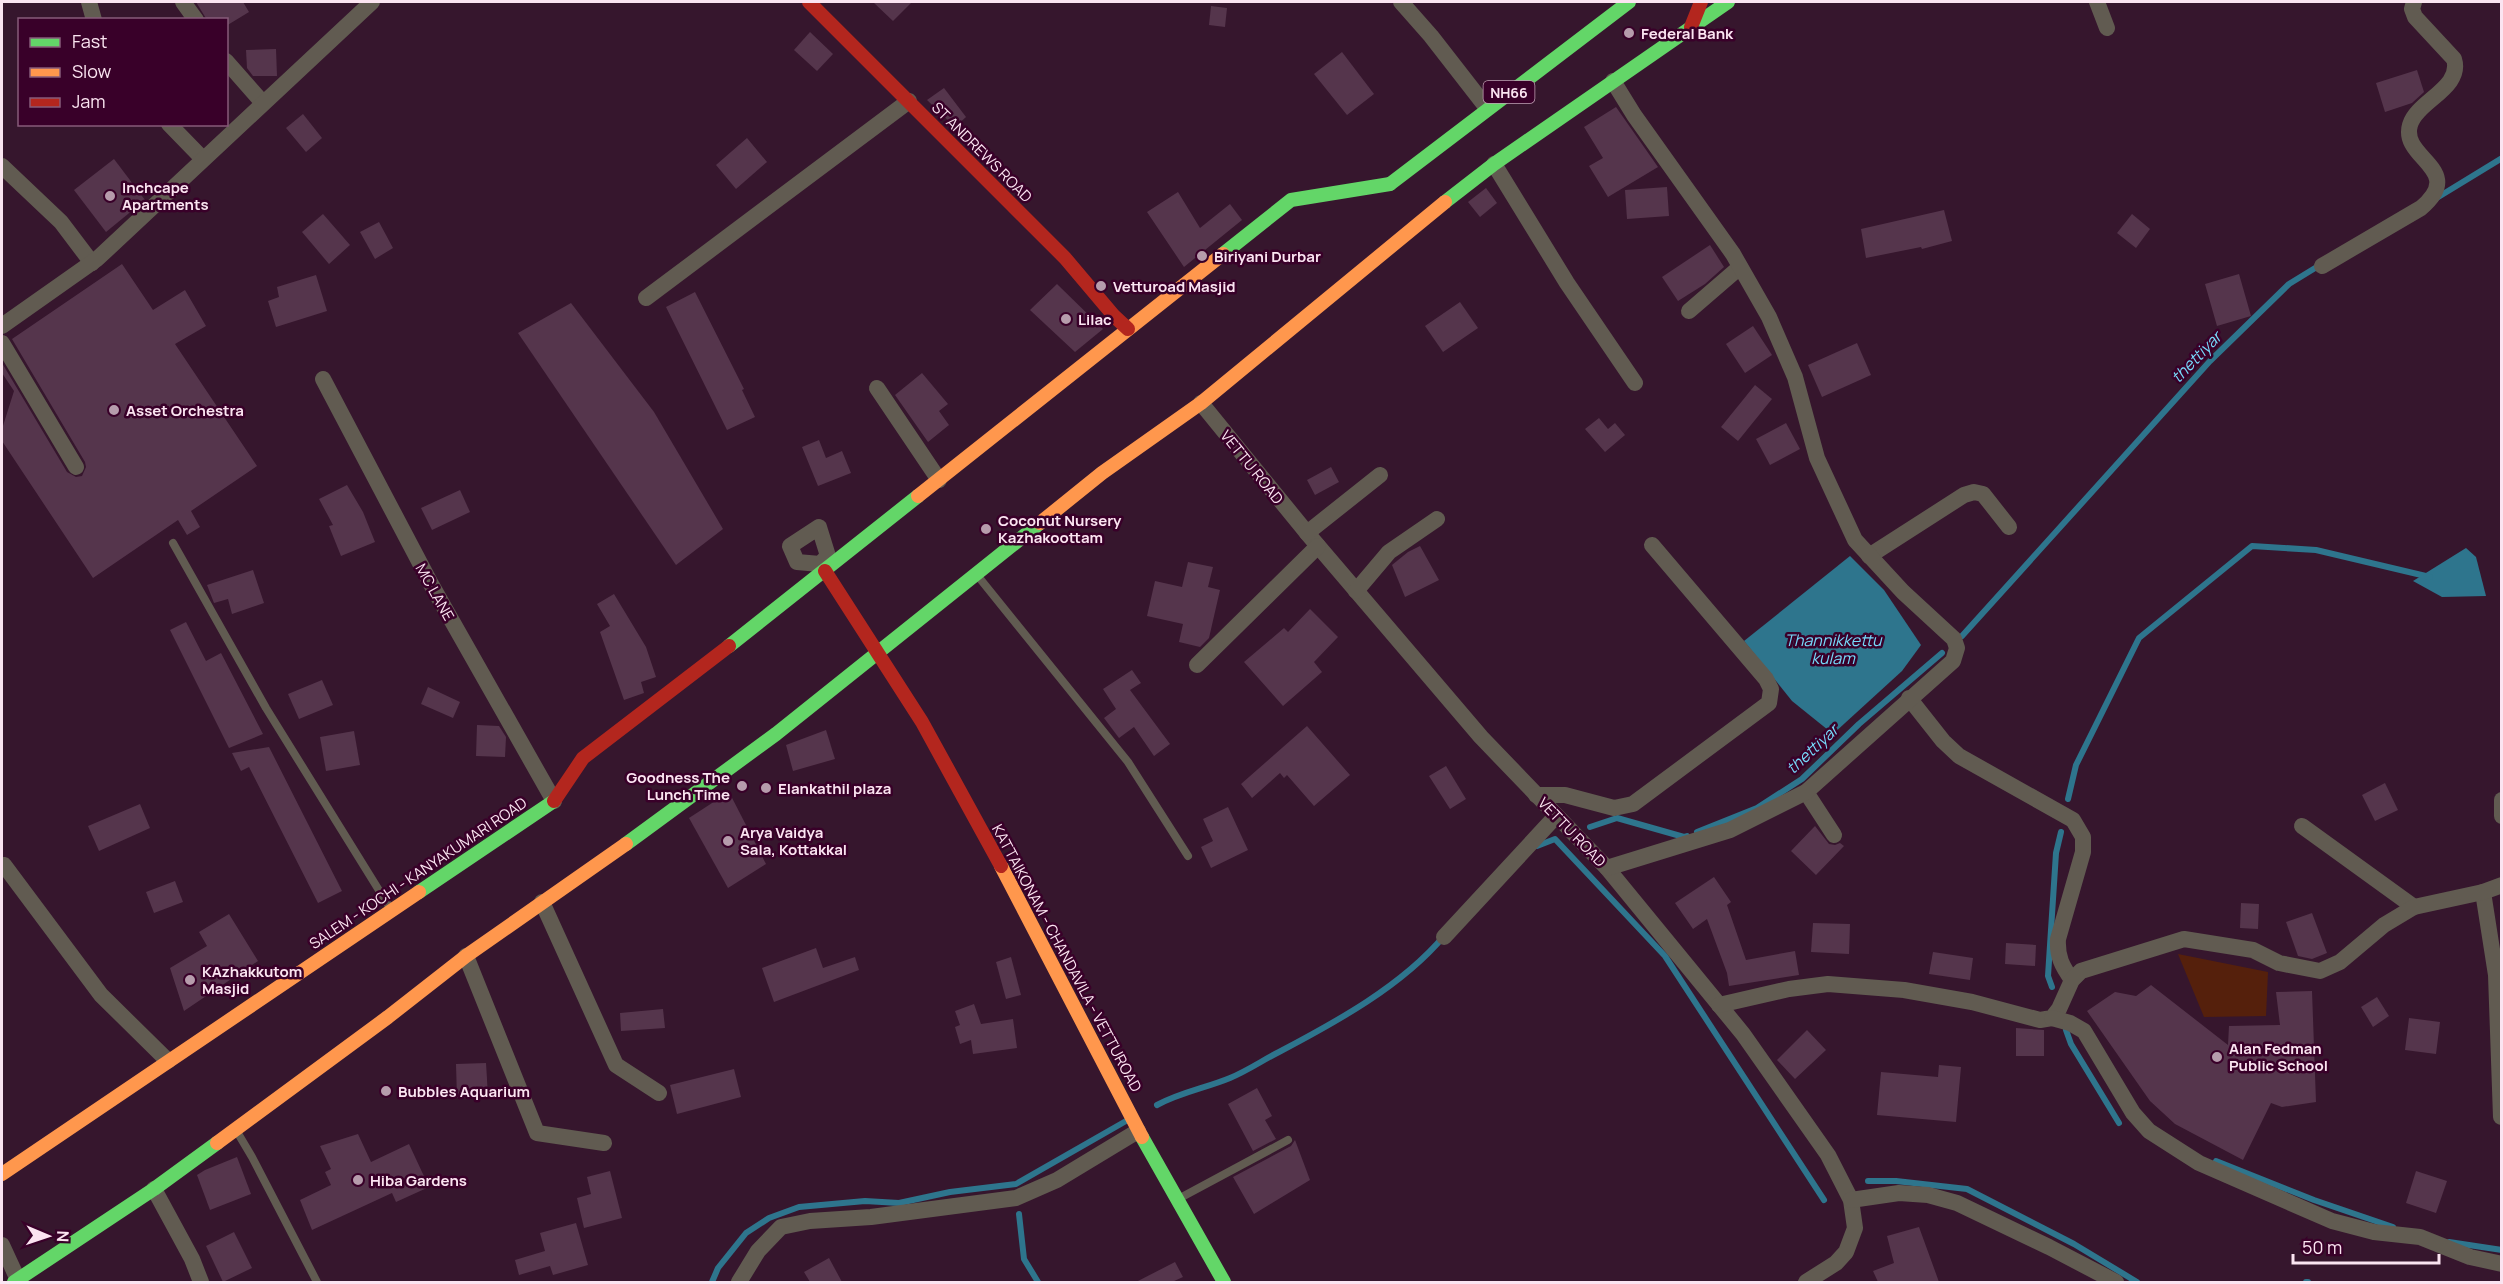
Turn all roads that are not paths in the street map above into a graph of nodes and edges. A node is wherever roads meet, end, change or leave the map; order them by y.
1 (89, 2) edge
2 (183, 2) edge
3 (372, 2) edge
4 (809, 2) edge
5 (1401, 2) edge
6 (1629, 2) edge
7 (1701, 2) edge
8 (1728, 2) edge
9 (2097, 2) edge
10 (2414, 2) edge
11 (93, 18) edge
12 (195, 18) edge
13 (1691, 27) junction
14 (2108, 28) dead end
15 (228, 64) edge
16 (1613, 81) junction
17 (909, 101) junction
18 (263, 103) junction
19 (1487, 108) junction
20 (171, 126) edge
21 (203, 159) junction
22 (1494, 164) junction
23 (2, 166) edge
24 (92, 263) junction
25 (2322, 266) dead end
26 (1740, 267) junction
27 (646, 298) dead end
28 (1689, 311) dead end
29 (2, 326) edge
30 (1128, 329) junction
31 (2, 343) edge
32 (323, 379) dead end
33 (1635, 383) dead end
34 (877, 388) dead end
35 (1201, 403) junction
36 (76, 467) dead end
37 (1380, 475) dead end
38 (939, 480) junction
39 (1437, 519) dead end
40 (2009, 527) dead end
41 (1306, 533) junction
42 (173, 543) dead end
43 (1652, 545) dead end
44 (1318, 546) junction
45 (1869, 556) junction
46 (823, 568) junction
47 (976, 575) junction
48 (1356, 591) junction
49 (879, 650) junction
50 (1197, 665) dead end
51 (1910, 698) junction
52 (1806, 792) junction
53 (1536, 795) junction
54 (2502, 800) edge
55 (554, 801) junction
56 (1556, 816) junction
57 (2502, 816) edge
58 (2302, 826) dead end
59 (1834, 835) dead end
60 (1188, 856) dead end
61 (4, 865) dead end
62 (1607, 868) junction
63 (2502, 885) edge
64 (2483, 892) junction
65 (542, 902) junction
66 (2414, 907) junction
67 (392, 910) junction
68 (1444, 937) dead end
69 (466, 956) junction
70 (2072, 980) junction
71 (1719, 1005) junction
72 (2052, 1018) junction
73 (168, 1061) junction
74 (659, 1093) dead end
75 (2501, 1118) edge
76 (236, 1130) junction
77 (1138, 1131) junction
78 (1288, 1140) dead end
79 (604, 1143) dead end
80 (2, 1174) edge
81 (154, 1189) junction
82 (1177, 1200) junction
83 (1851, 1200) junction
84 (2, 1245) edge
85 (2502, 1264) edge
86 (17, 1282) edge
87 (201, 1282) edge
88 (317, 1282) edge
89 (739, 1282) edge
90 (1224, 1282) edge
91 (1807, 1282) edge
92 (2116, 1282) edge

1 - 11 street
2 - 12 street
3 - 18 street
4 - 17 main road, ST ANDREWS ROAD
5 - 19 street
6 - 19 main road, NH66
7 - 13 main road
8 - 13 main road
9 - 14 street
10 - 25 street
13 - 16 main road
15 - 18 street
16 - 22 main road
16 - 26 street
17 - 27 street
17 - 30 main road, ST ANDREWS ROAD
18 - 21 street
19 - 30 main road, NH66
20 - 21 street
21 - 24 street
22 - 33 street
22 - 35 main road
23 - 24 street
24 - 29 street
26 - 28 street
26 - 45 street
30 - 38 main road
31 - 36 street
32 - 55 street, MC LANE
34 - 38 street
35 - 41 street, VETTU ROAD
35 - 47 main road
37 - 41 street
38 - 46 main road
39 - 48 street
40 - 45 street
41 - 44 street, VETTU ROAD
42 - 67 lane
43 - 53 street
44 - 48 street, VETTU ROAD
44 - 50 street
45 - 51 street
46 - 49 main road, KATTAIKONAM - CHANDAVILA - VETTUROAD
46 - 55 main road
47 - 49 main road
47 - 60 lane
48 - 53 street, VETTU ROAD
49 - 65 main road
49 - 77 main road, KATTAIKONAM - CHANDAVILA - VETTUROAD
51 - 52 street
51 - 70 street
52 - 59 street
52 - 62 street
53 - 56 street, VETTU ROAD
54 - 57 street
55 - 67 main road, SALEM - KOCHI - KANYAKUMARI ROAD
56 - 62 street, VETTU ROAD
56 - 68 street
58 - 66 street
61 - 73 street
62 - 71 street, VETTU ROAD
63 - 64 street
64 - 66 street
64 - 75 street
65 - 69 main road
65 - 74 street
66 - 70 street
67 - 73 main road, SALEM - KOCHI - KANYAKUMARI ROAD
69 - 76 main road
69 - 79 street
70 - 72 street
71 - 72 street
71 - 83 street, VETTU ROAD
72 - 85 street
73 - 80 main road, SALEM - KOCHI - KANYAKUMARI ROAD
76 - 81 main road
76 - 88 lane
77 - 82 main road, KATTAIKONAM - CHANDAVILA - VETTUROAD
77 - 89 street
78 - 82 lane
81 - 86 main road
81 - 87 street
82 - 90 main road, KATTAIKONAM - CHANDAVILA - VETTUROAD
83 - 91 street, VETTU ROAD
83 - 92 street
84 - 86 street

